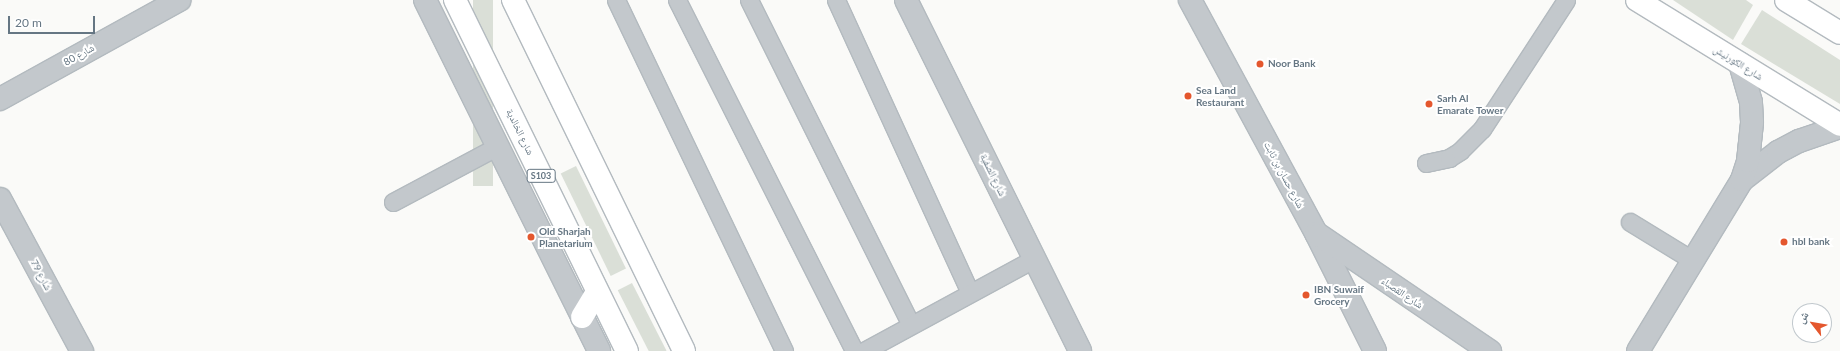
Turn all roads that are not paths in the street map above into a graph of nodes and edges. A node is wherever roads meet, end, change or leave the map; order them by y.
1 (179, 0) edge
2 (425, 0) edge
3 (455, 0) edge
4 (513, 0) edge
5 (616, 0) edge
6 (677, 0) edge
7 (749, 0) edge
8 (836, 0) edge
9 (906, 0) edge
10 (1190, 0) edge
11 (1566, 0) edge
12 (1638, 0) edge
13 (1786, 0) edge
14 (1840, 33) edge
15 (1740, 64) junction
16 (0, 99) edge
17 (1840, 126) edge
18 (496, 147) junction
19 (1426, 163) dead end
20 (1742, 180) junction
21 (0, 199) edge
22 (393, 202) dead end
23 (1630, 222) dead end
24 (1316, 233) junction
25 (1035, 258) junction
26 (1692, 260) junction
27 (598, 292) junction
28 (970, 293) junction
29 (582, 317) junction
30 (911, 325) junction
31 (82, 351) edge
32 (599, 351) edge
33 (627, 351) edge
34 (684, 351) edge
35 (784, 351) edge
36 (854, 351) edge
37 (864, 351) edge
38 (1080, 351) edge
39 (1375, 351) edge
40 (1490, 351) edge
41 (1638, 351) edge

1 - 16 street, شارع 80
2 - 18 street
3 - 27 main road, شارع الخالدية / S103
4 - 34 main road
5 - 35 lane
6 - 36 lane
7 - 30 lane
8 - 28 lane
9 - 25 street, شارع الصفية
10 - 24 street, شارع حسان بن ثابت
11 - 19 lane
12 - 15 main road, شارع الكورنيش
13 - 14 main road
15 - 17 main road, شارع الكورنيش
15 - 20 street
17 - 20 street
18 - 22 lane
18 - 29 street
20 - 26 street
21 - 31 street, شارع 79
23 - 26 lane
24 - 39 street, شارع حسان بن ثابت
24 - 40 street, شارع القصباء
25 - 28 lane
25 - 38 street, شارع الصفية
26 - 41 street
27 - 29 main road
27 - 33 main road, شارع الخالدية / S103
28 - 30 lane
29 - 32 street
30 - 37 lane

